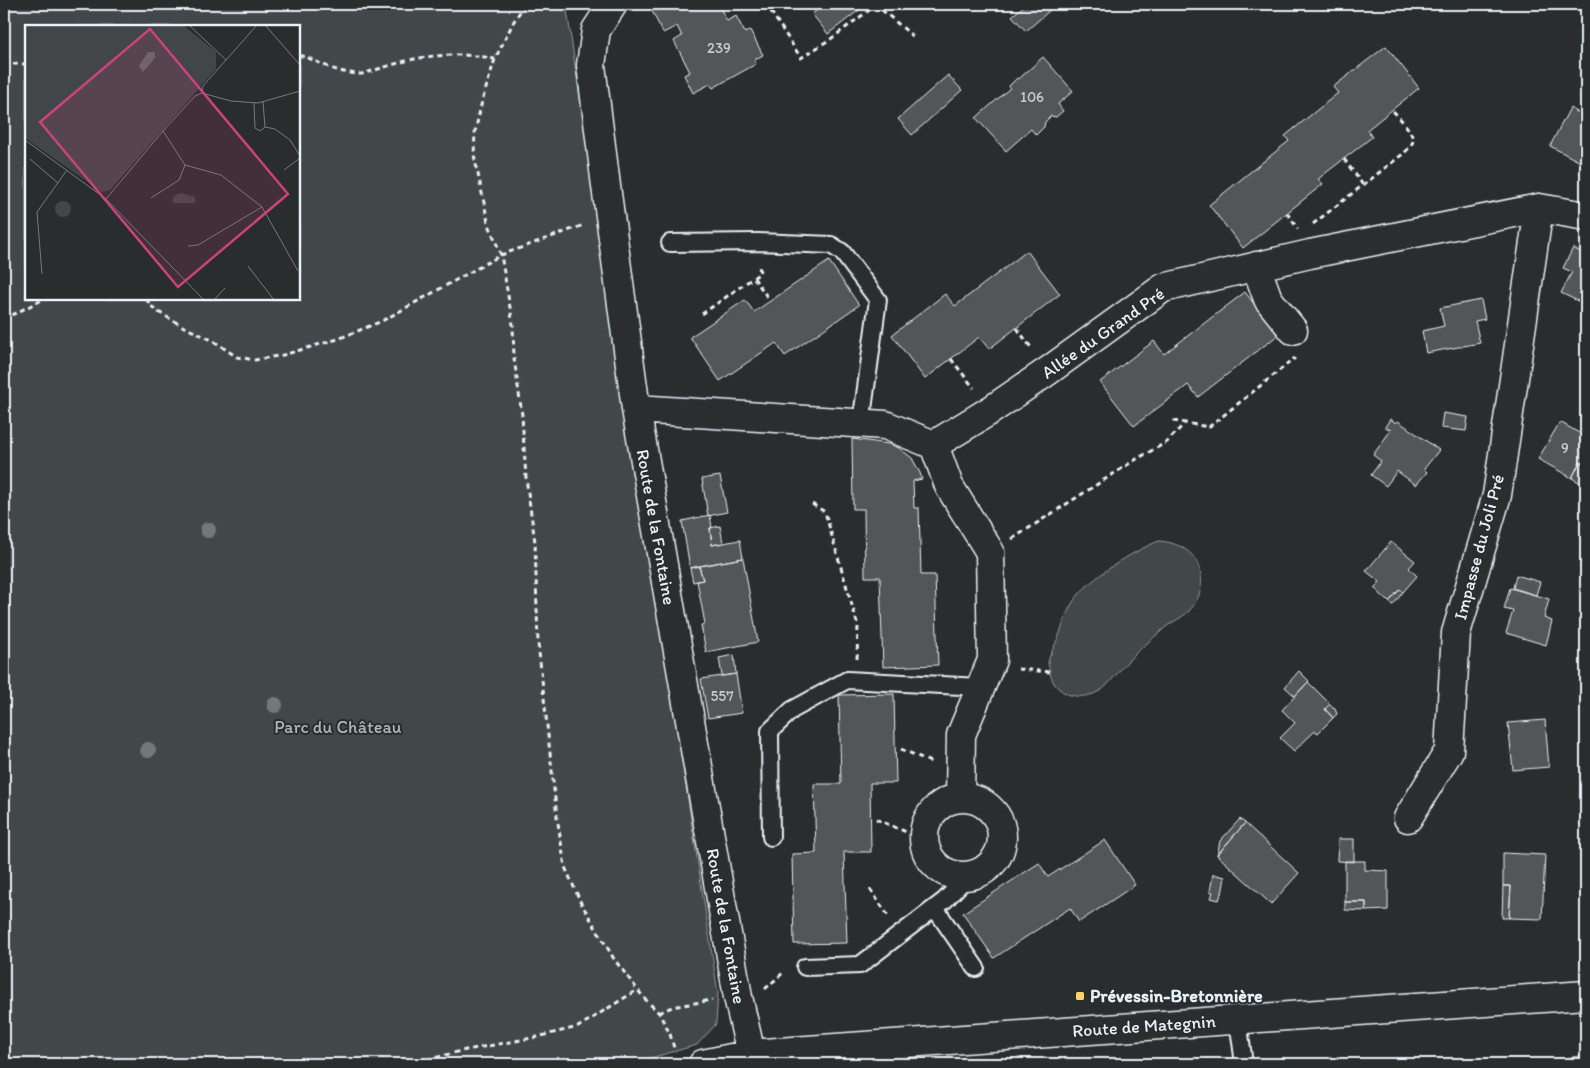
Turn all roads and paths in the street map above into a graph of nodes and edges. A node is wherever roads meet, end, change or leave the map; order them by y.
1 (526, 4) edge
2 (766, 4) edge
3 (609, 5) edge
4 (877, 5) edge
5 (915, 38) dead end
6 (300, 56) edge
7 (495, 59) junction
8 (4, 64) edge
9 (25, 64) edge
10 (1392, 110) dead end
11 (1344, 159) dead end
12 (1364, 185) junction
13 (1539, 208) junction
14 (1287, 213) dead end
15 (1586, 216) edge
16 (611, 219) junction
17 (759, 242) junction
18 (670, 243) dead end
19 (1305, 244) junction
20 (501, 255) junction
21 (1256, 266) junction
22 (754, 278) junction
23 (768, 298) dead end
24 (42, 300) edge
25 (147, 300) edge
26 (702, 314) dead end
27 (4, 319) edge
28 (1293, 330) joint
29 (951, 359) dead end
30 (636, 409) junction
31 (991, 410) junction
32 (1173, 421) dead end
33 (1185, 423) junction
34 (861, 424) junction
35 (934, 445) junction
36 (812, 504) dead end
37 (990, 552) junction
38 (856, 680) junction
39 (980, 687) junction
40 (901, 749) dead end
41 (961, 770) junction
42 (960, 798) junction
43 (1408, 818) dead end
44 (876, 819) dead end
45 (924, 834) junction
46 (772, 837) dead end
47 (967, 877) junction
48 (870, 889) dead end
49 (935, 908) junction
50 (900, 934) junction
51 (805, 967) joint
52 (976, 968) dead end
53 (637, 990) junction
54 (757, 994) dead end
55 (1586, 995) edge
56 (713, 1000) dead end
57 (659, 1013) junction
58 (1238, 1020) junction
59 (674, 1048) dead end
60 (751, 1059) edge
61 (410, 1064) edge
62 (703, 1064) edge
63 (1244, 1064) edge

1 - 7 path
2 - 4 path
3 - 16 street, Route de la Fontaine
4 - 5 path
6 - 7 path
7 - 20 path
8 - 9 path
10 - 12 path
11 - 12 path
12 - 19 path
13 - 15 street, Allée du Grand Pré
13 - 19 street, Allée du Grand Pré
13 - 43 street, Impasse du Joli Pré
14 - 19 path
16 - 20 path
16 - 30 street, Route de la Fontaine
17 - 18 lane
17 - 22 path
17 - 34 lane
19 - 21 street, Allée du Grand Pré
20 - 25 path
20 - 53 path
21 - 28 street
21 - 31 street, Allée du Grand Pré
22 - 23 path
22 - 26 path
24 - 27 path
28 - 33 path
29 - 31 path
30 - 34 street
30 - 60 street, Route de la Fontaine
31 - 35 street, Allée du Grand Pré
32 - 33 path
33 - 37 path
34 - 35 street
35 - 37 street
36 - 38 path
37 - 39 street
38 - 39 lane
38 - 46 lane
39 - 41 street
40 - 41 path
41 - 42 street
42 - 45 street
42 - 47 street
44 - 45 path
45 - 47 street
47 - 49 lane
48 - 50 path
49 - 50 lane
49 - 52 lane
50 - 51 lane
51 - 54 path
53 - 57 path
53 - 61 path
55 - 58 street, Route de Mategnin
56 - 57 path
57 - 59 path
58 - 60 street, Route de Mategnin
58 - 63 lane
60 - 62 street, Route de Mategnin

